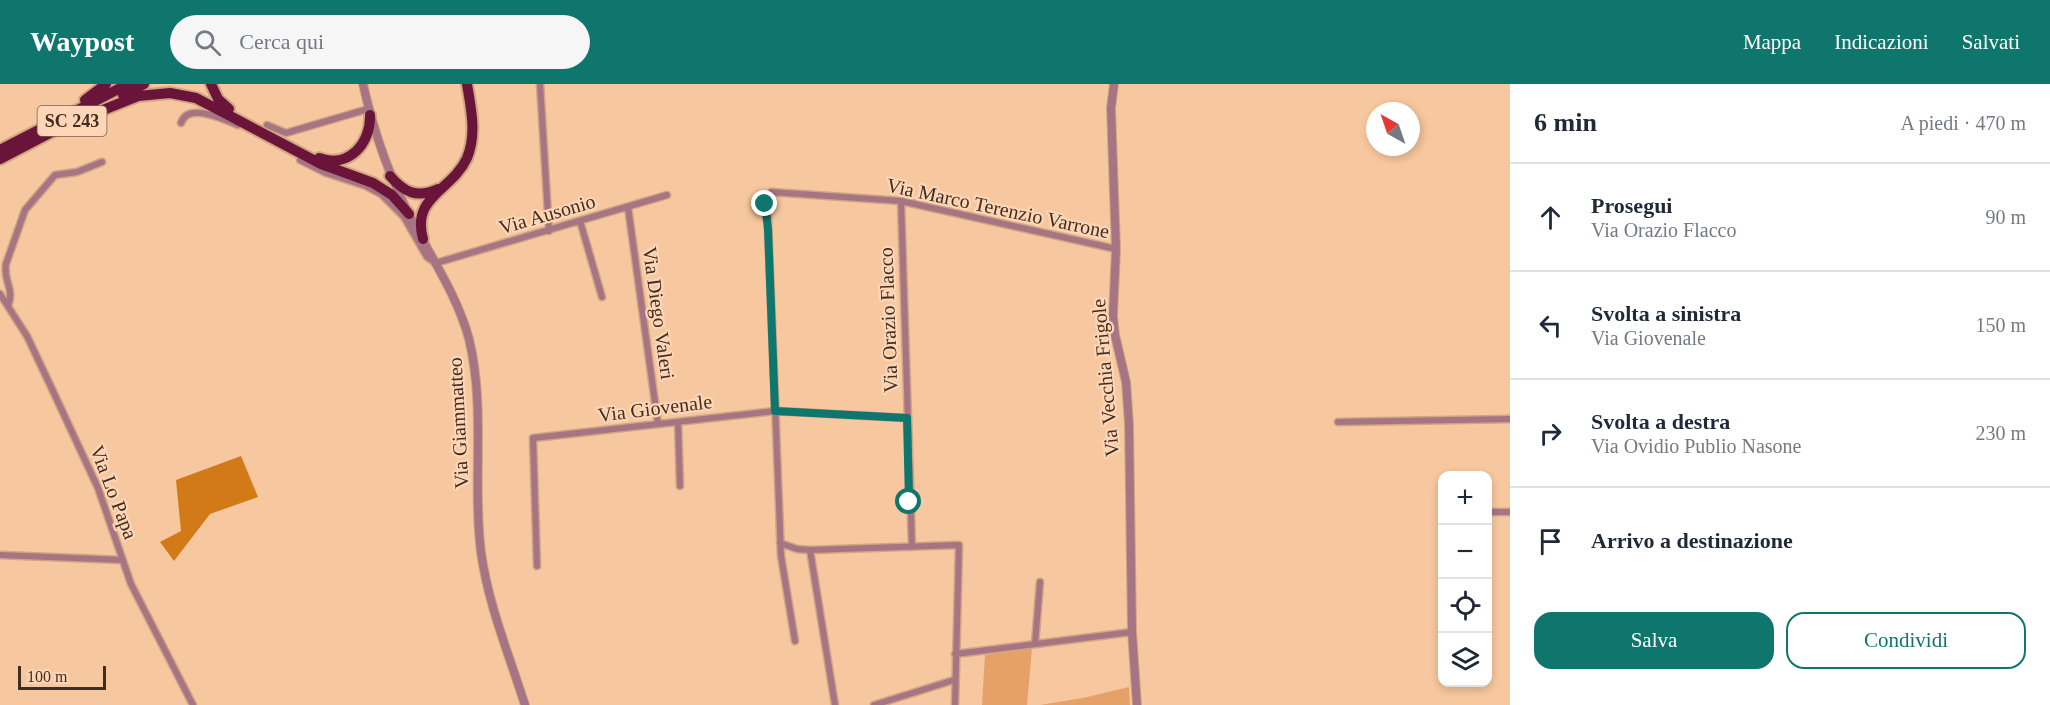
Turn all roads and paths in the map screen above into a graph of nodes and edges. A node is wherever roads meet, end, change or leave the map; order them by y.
1 (106, 84) edge
2 (128, 84) edge
3 (144, 84) edge
4 (211, 84) edge
5 (363, 84) edge
6 (467, 84) edge
7 (540, 84) edge
8 (1114, 84) edge
9 (369, 112) junction
10 (82, 116) junction
11 (181, 123) dead end
12 (267, 125) dead end
13 (247, 126) junction
14 (19, 140) junction
15 (0, 150) edge
16 (0, 159) edge
17 (300, 160) dead end
18 (102, 162) dead end
19 (390, 176) junction
20 (448, 183) junction
21 (667, 195) dead end
22 (901, 201) junction
23 (628, 207) junction
24 (409, 214) junction
25 (580, 221) junction
26 (549, 231) junction
27 (423, 239) junction
28 (1116, 249) junction
29 (436, 263) junction
30 (0, 294) edge
31 (602, 297) dead end
32 (8, 306) junction
33 (775, 411) junction
34 (907, 418) junction
35 (1510, 419) edge
36 (678, 422) junction
37 (1338, 422) dead end
38 (658, 424) junction
39 (680, 486) dead end
40 (1492, 512) edge
41 (1510, 512) edge
42 (780, 543) junction
43 (912, 547) junction
44 (810, 550) junction
45 (0, 555) edge
46 (123, 560) junction
47 (537, 566) dead end
48 (1040, 582) dead end
49 (1132, 632) junction
50 (795, 641) dead end
51 (1035, 644) junction
52 (955, 654) junction
53 (954, 680) junction
54 (193, 705) edge
55 (525, 705) edge
56 (835, 705) edge
57 (874, 705) edge
58 (955, 705) edge
59 (1137, 705) edge

1 - 14 highway
2 - 14 highway, SC 243
3 - 10 highway, SC 243
4 - 9 highway
5 - 9 street, Via Giammatteo
6 - 20 highway
7 - 26 street
8 - 28 street, Via Vecchia Frigole
9 - 12 street
9 - 19 street, Via Giammatteo
10 - 13 highway
10 - 16 highway, SC 243
11 - 13 street
13 - 24 highway
14 - 15 highway, SC 243
17 - 29 street
18 - 32 street
19 - 20 highway
19 - 24 street, Via Giammatteo
20 - 27 highway
21 - 23 street, Via Ausonio
22 - 28 street, Via Marco Terenzio Varrone
22 - 33 street, Via Marco Terenzio Varrone
22 - 34 street, Via Orazio Flacco
23 - 25 street, Via Ausonio
23 - 38 street, Via Diego Valeri
24 - 27 street, Via Giammatteo
25 - 26 street, Via Ausonio
25 - 31 street
26 - 29 street, Via Ausonio
27 - 29 street, Via Giammatteo
28 - 49 street, Via Vecchia Frigole
29 - 55 street, Via Giammatteo
30 - 32 street, Via Lo Papa
32 - 46 street, Via Lo Papa
33 - 34 street, Via Giovenale
33 - 36 street, Via Giovenale
33 - 42 street
34 - 43 street, Via Orazio Flacco
35 - 37 street
36 - 38 street, Via Giovenale
36 - 39 street
38 - 47 street, Via Giovenale
40 - 41 street
42 - 44 street
42 - 50 street
43 - 44 street
43 - 52 street
44 - 56 street
45 - 46 street
46 - 54 street, Via Lo Papa
48 - 51 street
49 - 51 street
49 - 59 street, Via Vecchia Frigole
51 - 52 street
52 - 53 street
53 - 57 street
53 - 58 street

